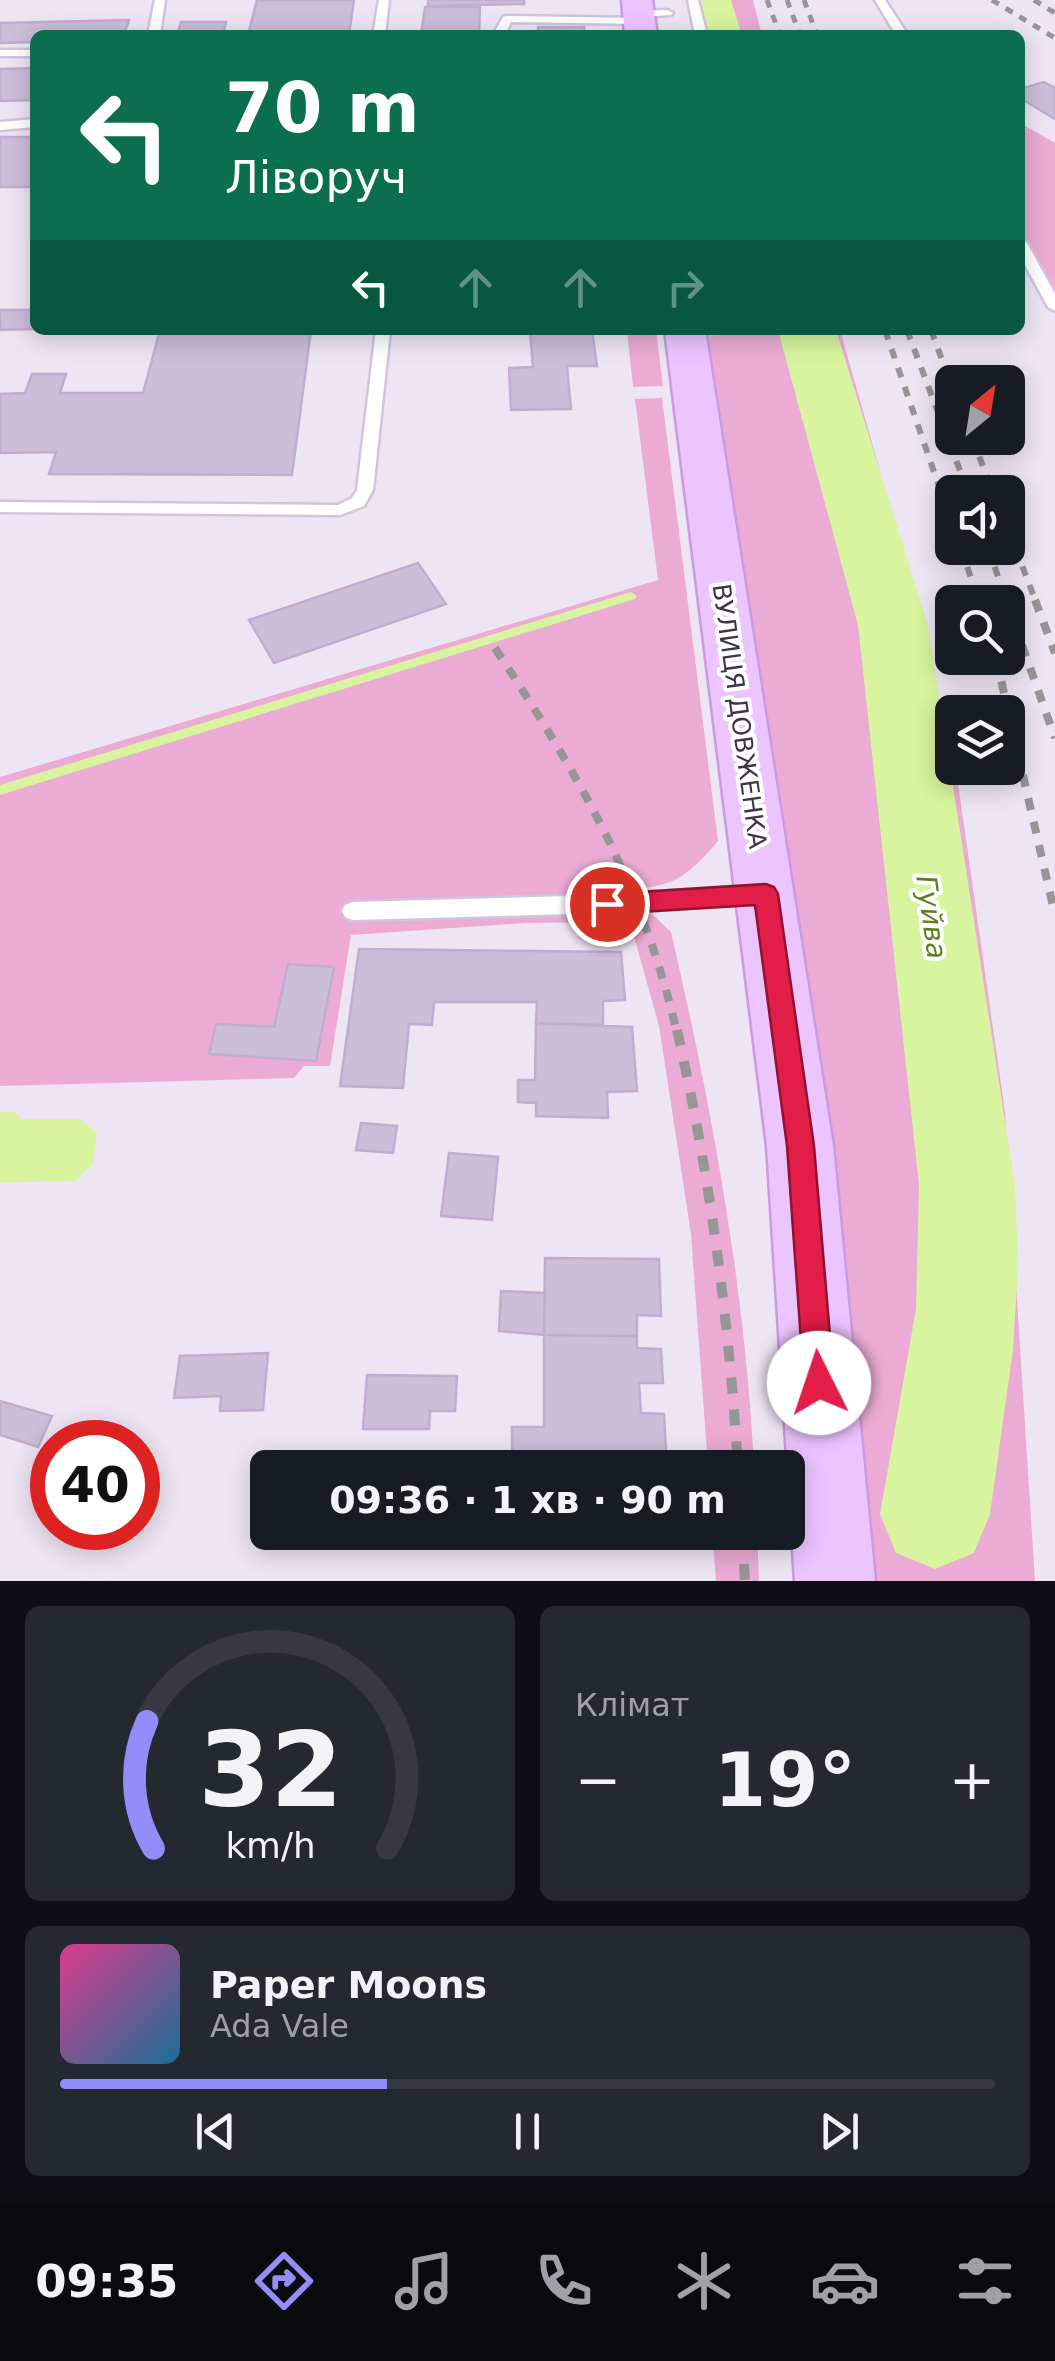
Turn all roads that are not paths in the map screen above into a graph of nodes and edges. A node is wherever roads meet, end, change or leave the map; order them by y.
1 (160, 0) edge
2 (384, 0) edge
3 (693, 0) edge
4 (880, 0) edge
5 (643, 17) edge
6 (155, 30) edge
7 (380, 30) edge
8 (500, 30) edge
9 (700, 30) edge
10 (899, 30) edge
11 (0, 53) edge
12 (30, 54) edge
13 (30, 124) edge
14 (0, 126) edge
15 (1025, 252) edge
16 (1055, 307) edge
17 (382, 335) edge
18 (686, 335) edge
19 (0, 507) edge
20 (766, 894) junction
21 (353, 911) dead end
22 (835, 1581) edge

1 - 6 lane
2 - 7 lane
3 - 9 lane
4 - 10 lane
5 - 8 lane
11 - 12 lane
13 - 14 lane
15 - 16 lane
17 - 19 lane
18 - 20 street, ВУЛИЦЯ ДОВЖЕНКА
20 - 21 lane
20 - 22 street, ВУЛИЦЯ ДОВЖЕНКА

